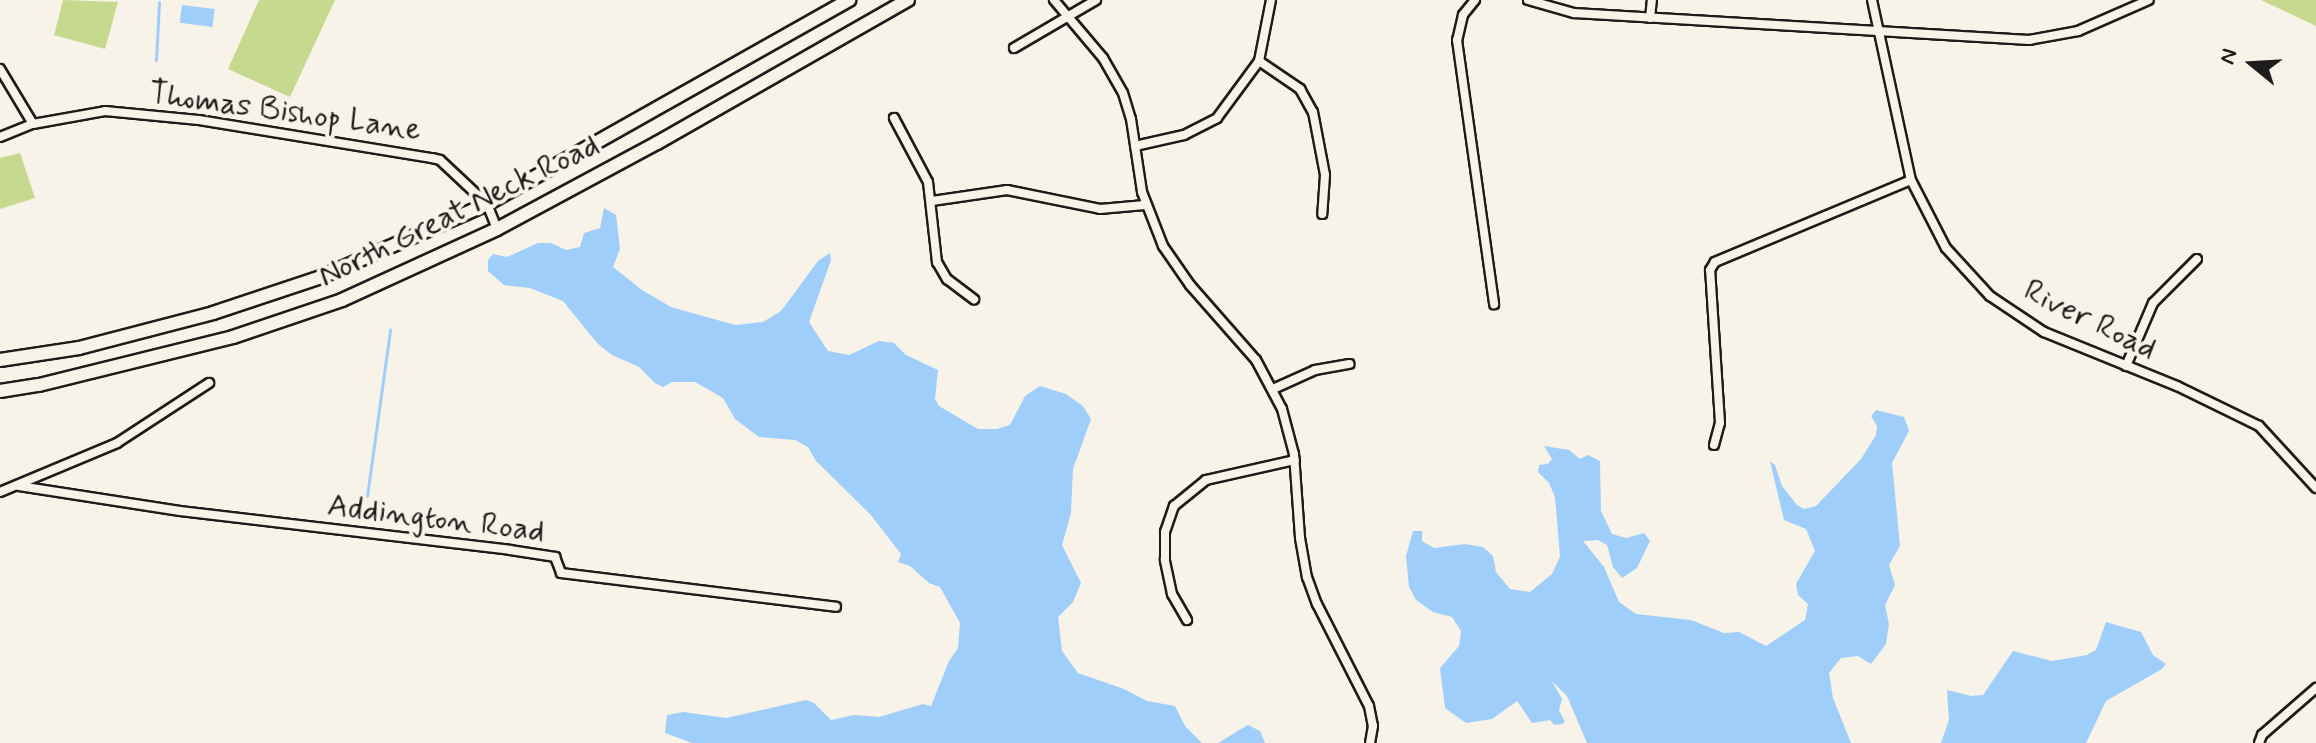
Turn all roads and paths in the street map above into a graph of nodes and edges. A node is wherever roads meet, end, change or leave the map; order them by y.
1 (849, 0) edge
2 (908, 0) edge
3 (1054, 0) edge
4 (1096, 0) edge
5 (1271, 0) edge
6 (1475, 0) edge
7 (1528, 0) edge
8 (1652, 0) edge
9 (1872, 0) edge
10 (2144, 2) edge
11 (1067, 17) junction
12 (1650, 18) junction
13 (1878, 33) junction
14 (1014, 48) dead end
15 (1259, 61) junction
16 (0, 69) edge
17 (894, 118) dead end
18 (33, 124) junction
19 (0, 137) edge
20 (1135, 146) junction
21 (1911, 180) junction
22 (932, 201) junction
23 (487, 204) junction
24 (1145, 205) junction
25 (1322, 214) dead end
26 (497, 229) junction
27 (2197, 259) dead end
28 (974, 299) dead end
29 (1494, 304) dead end
30 (0, 360) edge
31 (1349, 364) dead end
32 (2126, 366) junction
33 (209, 383) dead end
34 (1273, 389) junction
35 (0, 391) edge
36 (1714, 445) dead end
37 (1295, 460) junction
38 (19, 486) junction
39 (2316, 488) edge
40 (0, 492) edge
41 (836, 607) dead end
42 (1187, 620) dead end
43 (2316, 688) edge
44 (1370, 743) edge
45 (2259, 743) edge

1 - 23 main road, North Great Neck Road
2 - 26 main road, North Great Neck Road
3 - 11 street
4 - 11 street
5 - 15 street
6 - 29 street
7 - 12 street
8 - 12 street
9 - 13 street, River Road
10 - 13 street
11 - 14 street
11 - 20 street
12 - 13 street
13 - 21 street, River Road
15 - 20 street
15 - 25 street
16 - 18 street
17 - 22 street
18 - 19 street, Thomas Bishop Lane
18 - 23 street, Thomas Bishop Lane
20 - 24 street
21 - 32 street, River Road
21 - 36 street
22 - 24 street
22 - 28 street
23 - 26 street, Thomas Bishop Lane
23 - 30 main road, North Great Neck Road
24 - 34 street
26 - 35 main road, North Great Neck Road
27 - 32 street
31 - 34 street
32 - 39 street, River Road
33 - 38 street
34 - 37 street
37 - 42 street
37 - 44 street
38 - 40 street
38 - 41 street, Addington Road
43 - 45 street

